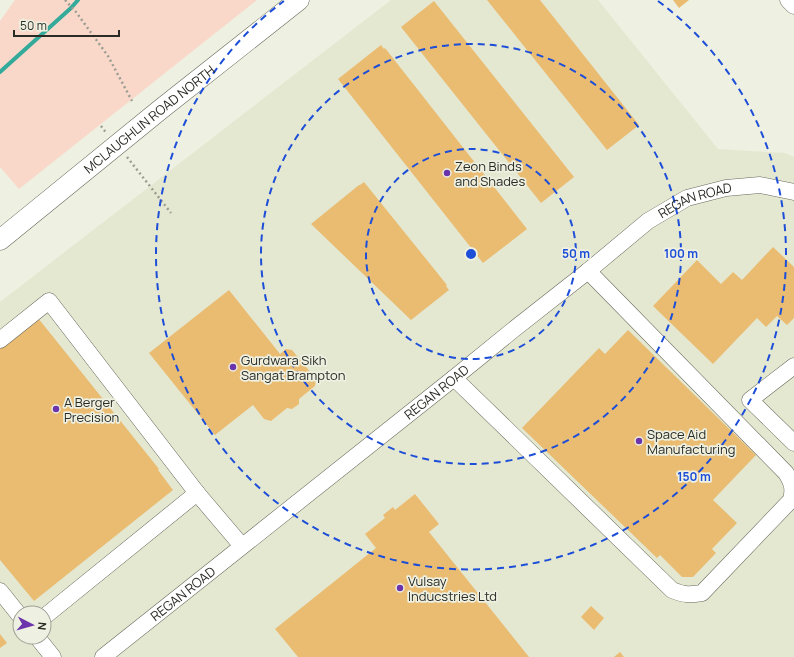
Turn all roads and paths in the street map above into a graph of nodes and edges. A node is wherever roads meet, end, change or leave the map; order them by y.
1 (65, 0) edge
2 (299, 0) edge
3 (788, 0) edge
4 (794, 6) edge
5 (132, 101) dead end
6 (137, 169) dead end
7 (794, 192) edge
8 (172, 213) dead end
9 (0, 240) edge
10 (588, 271) junction
11 (0, 340) edge
12 (794, 366) edge
13 (454, 378) junction
14 (794, 442) edge
15 (197, 493) junction
16 (242, 546) junction
17 (0, 591) edge
18 (12, 606) edge
19 (52, 610) edge
20 (43, 645) edge
21 (53, 657) edge
22 (103, 657) edge

1 - 5 path
2 - 9 main road, MCLAUGHLIN ROAD NORTH
3 - 4 street
6 - 8 path
7 - 10 street, REGAN ROAD
10 - 13 street, REGAN ROAD
10 - 13 street
11 - 15 street
12 - 14 street
13 - 16 street, REGAN ROAD
15 - 16 street
15 - 19 street
16 - 22 street, REGAN ROAD
17 - 18 street
20 - 21 street

